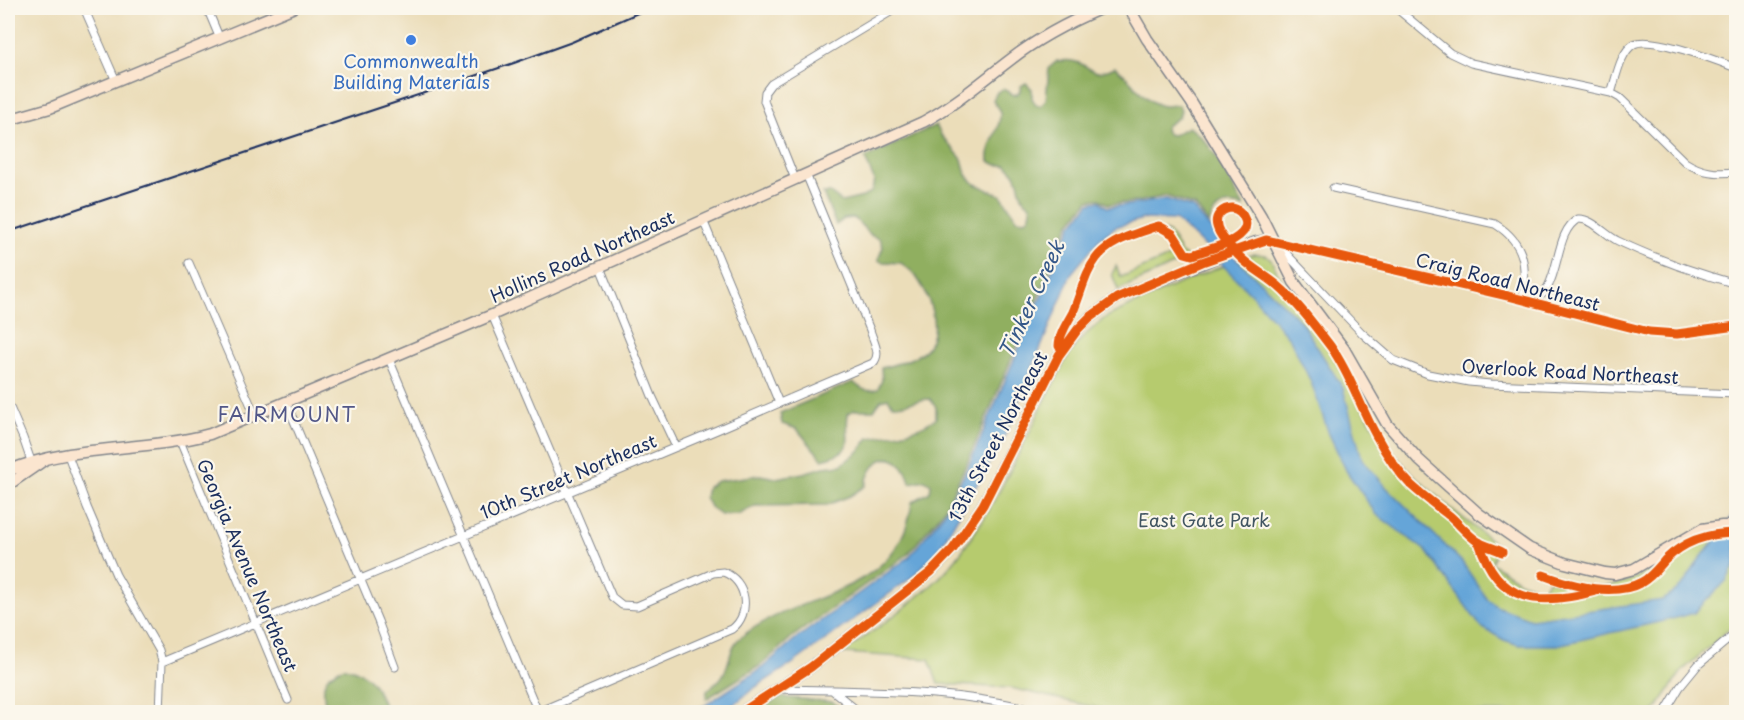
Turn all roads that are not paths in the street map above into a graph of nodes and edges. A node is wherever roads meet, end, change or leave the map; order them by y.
1 (84, 8) edge
2 (207, 8) edge
3 (292, 8) edge
4 (897, 8) edge
5 (1102, 8) edge
6 (1130, 8) edge
7 (1396, 8) edge
8 (220, 39) junction
9 (1737, 68) edge
10 (116, 81) junction
11 (1611, 93) junction
12 (8, 120) edge
13 (1737, 172) edge
14 (806, 174) junction
15 (795, 179) junction
16 (1333, 188) dead end
17 (703, 220) junction
18 (1274, 241) junction
19 (189, 263) dead end
20 (600, 267) junction
21 (1737, 284) edge
22 (1526, 301) junction
23 (492, 315) junction
24 (1737, 326) edge
25 (389, 359) junction
26 (1737, 394) edge
27 (286, 402) junction
28 (8, 403) edge
29 (779, 403) junction
30 (255, 415) junction
31 (180, 441) junction
32 (676, 447) junction
33 (68, 455) junction
34 (45, 459) junction
35 (31, 461) junction
36 (8, 471) edge
37 (8, 485) edge
38 (568, 492) junction
39 (1737, 526) edge
40 (464, 535) junction
41 (360, 579) junction
42 (256, 621) junction
43 (1737, 633) edge
44 (162, 662) junction
45 (395, 667) dead end
46 (780, 688) junction
47 (832, 690) junction
48 (288, 700) dead end
49 (160, 712) edge
50 (538, 712) edge
51 (742, 712) edge
52 (859, 712) edge
53 (1043, 712) edge
54 (1665, 712) edge

1 - 10 street
2 - 8 street
3 - 8 street
4 - 15 street
5 - 14 street, Hollins Road Northeast
6 - 18 street
7 - 11 street
8 - 10 street
9 - 11 street
10 - 12 street
11 - 13 street
14 - 15 street, Hollins Road Northeast
14 - 29 street, 10th Street Northeast
15 - 17 street, Hollins Road Northeast
16 - 22 street
17 - 20 street, Hollins Road Northeast
17 - 29 street
18 - 22 street, Craig Road Northeast
18 - 26 street, Overlook Road Northeast
18 - 39 street
18 - 46 street, 13th Street Northeast
19 - 30 street
20 - 23 street, Hollins Road Northeast
20 - 32 street
21 - 22 street
22 - 24 street, Craig Road Northeast
23 - 25 street, Hollins Road Northeast
23 - 38 street
25 - 27 street, Hollins Road Northeast
25 - 40 street
27 - 30 street, Hollins Road Northeast
27 - 41 street
28 - 35 street
29 - 32 street, 10th Street Northeast
30 - 31 street, Hollins Road Northeast
31 - 33 street, Hollins Road Northeast
31 - 42 street, Georgia Avenue Northeast
32 - 38 street, 10th Street Northeast
33 - 34 street, Hollins Road Northeast
33 - 44 street
34 - 35 street, Hollins Road Northeast
34 - 37 street, Hollins Road Northeast
35 - 36 street, Hollins Road Northeast
38 - 40 street, 10th Street Northeast
38 - 50 street
40 - 41 street, 10th Street Northeast
40 - 50 street
41 - 42 street, 10th Street Northeast
41 - 45 street
42 - 44 street, 10th Street Northeast
42 - 48 street, Georgia Avenue Northeast
43 - 54 street
44 - 49 street
46 - 47 street
46 - 51 street, 13th Street Northeast
47 - 52 street
47 - 53 street

